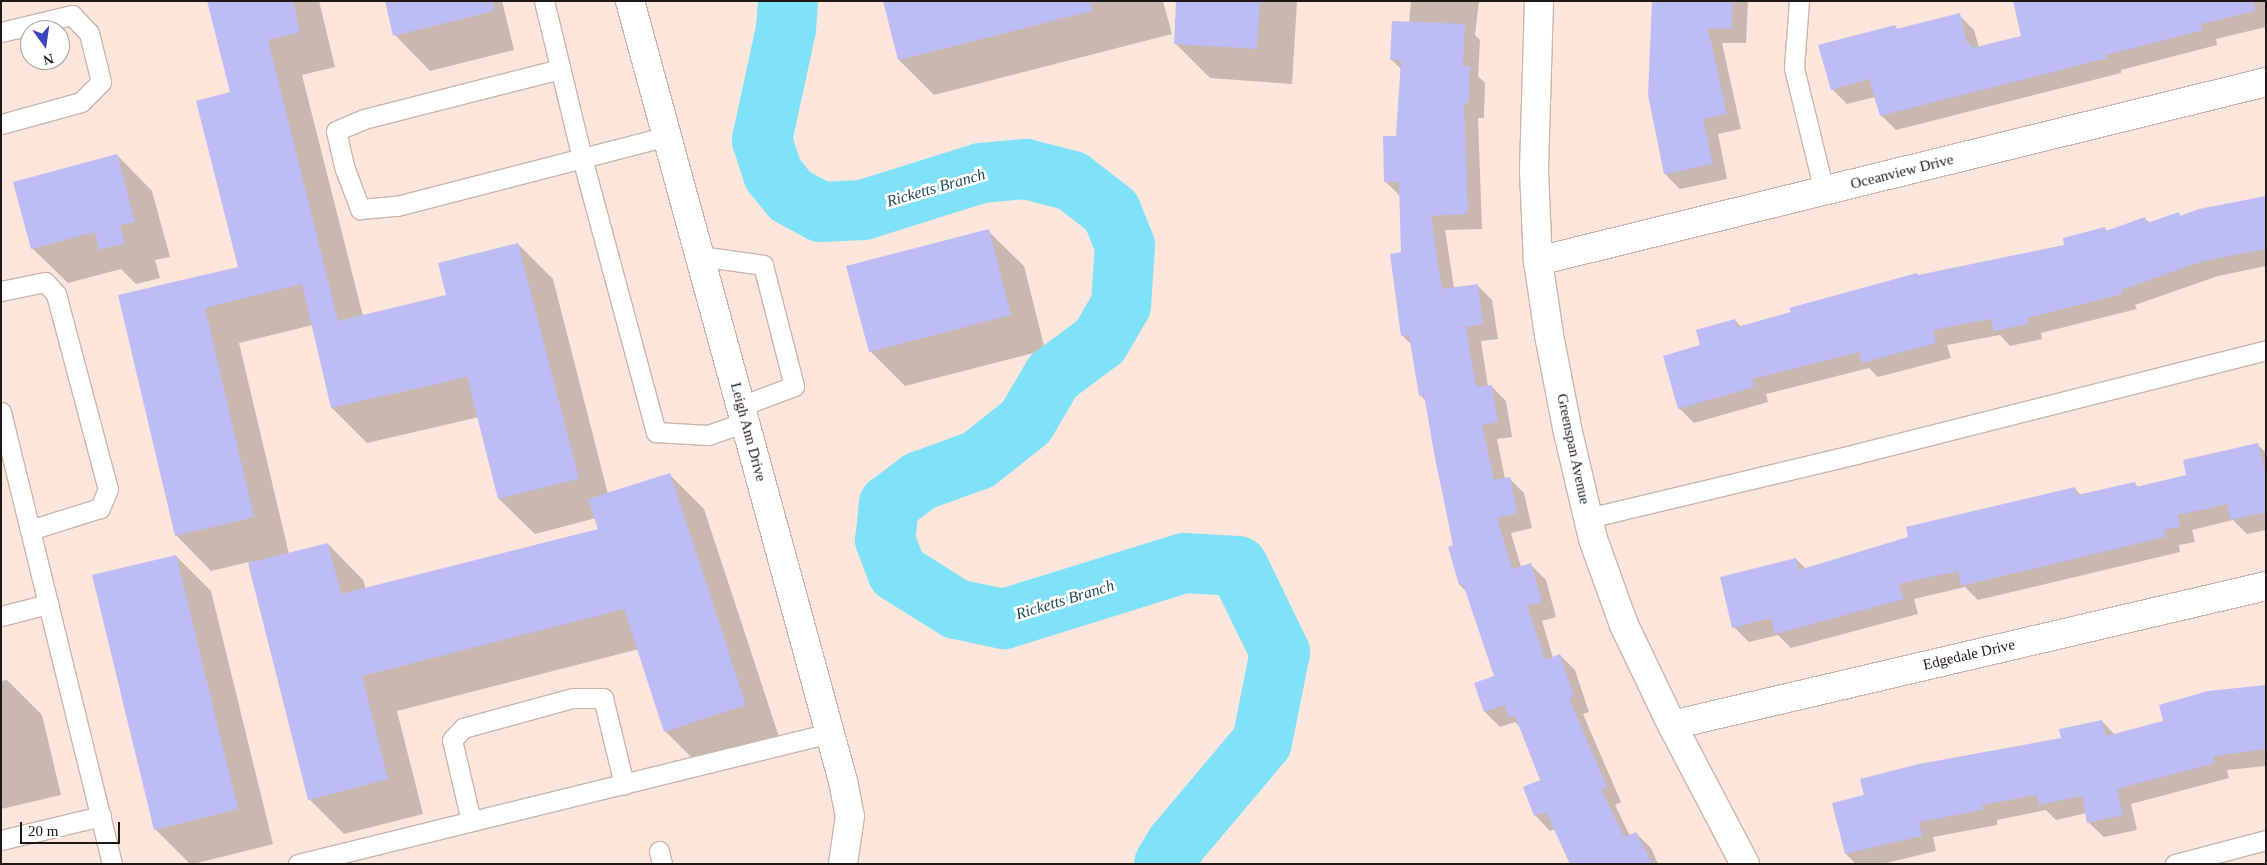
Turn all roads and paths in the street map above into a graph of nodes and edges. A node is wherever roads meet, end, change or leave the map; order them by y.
1 (544, 1) edge
2 (630, 1) edge
3 (1539, 1) edge
4 (1799, 1) edge
5 (1, 32) edge
6 (560, 69) junction
7 (2266, 82) edge
8 (1, 124) edge
9 (667, 136) junction
10 (582, 158) junction
11 (1824, 191) junction
12 (700, 256) junction
13 (1538, 261) junction
14 (1, 291) edge
15 (2266, 350) edge
16 (1, 412) edge
17 (743, 414) junction
18 (1588, 518) junction
19 (30, 530) junction
20 (2266, 586) edge
21 (48, 604) junction
22 (1, 616) edge
23 (1672, 725) junction
24 (830, 733) junction
25 (624, 784) junction
26 (101, 816) junction
27 (471, 821) junction
28 (1, 840) edge
29 (2266, 840) edge
30 (112, 864) edge
31 (298, 864) edge
32 (843, 864) edge
33 (1745, 864) edge
34 (2175, 864) edge

1 - 6 lane
2 - 9 street, Leigh Ann Drive
3 - 13 street, Greenspan Avenue
4 - 11 lane
5 - 8 lane
6 - 10 lane
6 - 10 lane
7 - 11 street, Oceanview Drive
9 - 10 lane
9 - 12 street, Leigh Ann Drive
10 - 17 lane
11 - 13 street, Oceanview Drive
12 - 17 street, Leigh Ann Drive
12 - 17 lane
13 - 18 street, Greenspan Avenue
14 - 19 lane
15 - 18 lane
16 - 19 lane
17 - 24 street, Leigh Ann Drive
18 - 23 street, Greenspan Avenue
19 - 21 lane
20 - 23 street, Edgedale Drive
21 - 22 lane
21 - 26 lane
23 - 33 street, Greenspan Avenue
24 - 25 lane
24 - 32 street, Leigh Ann Drive
25 - 27 lane
25 - 27 lane
26 - 28 lane
26 - 30 lane
27 - 31 lane
29 - 34 lane

